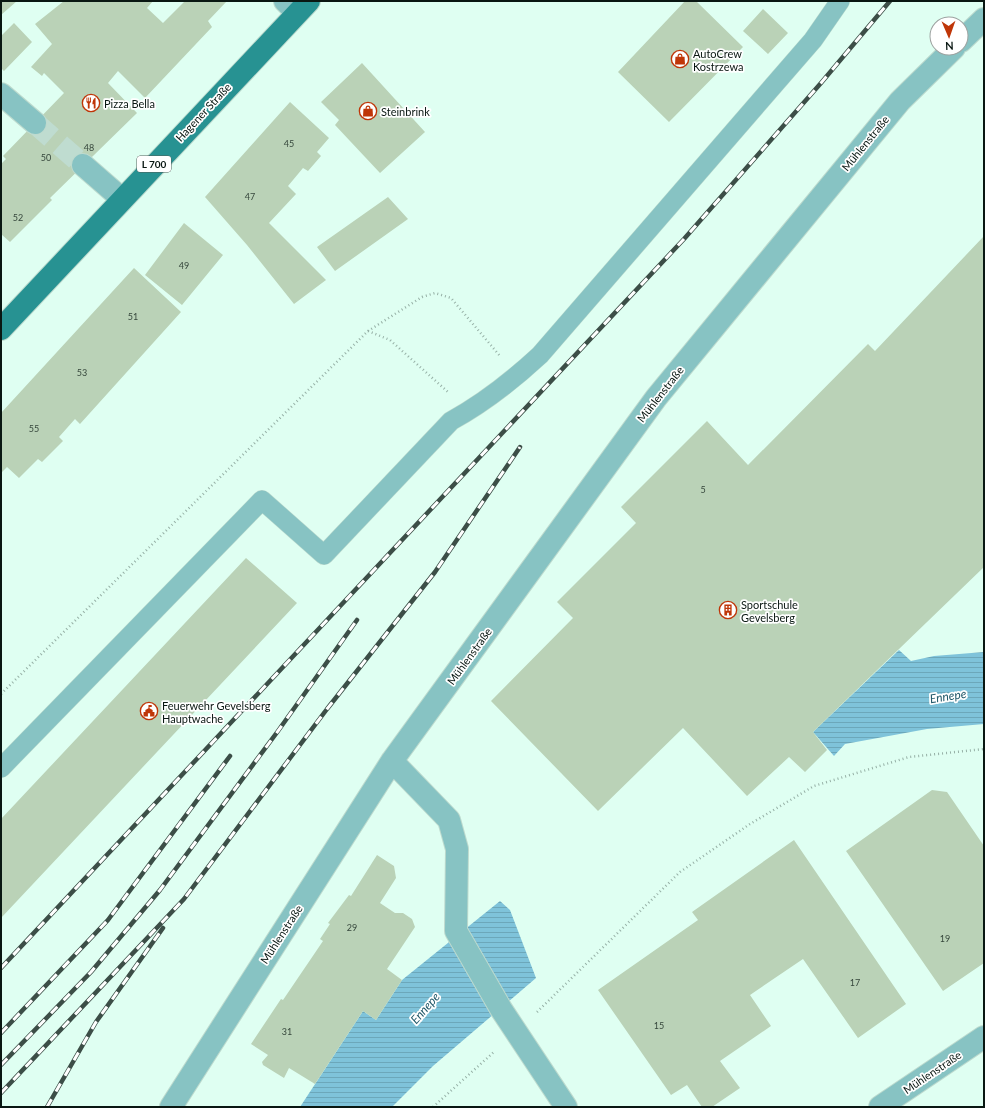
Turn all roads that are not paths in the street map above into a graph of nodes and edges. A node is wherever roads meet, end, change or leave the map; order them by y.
1 (840, 1) edge
2 (297, 5) edge
3 (984, 19) edge
4 (969, 33) edge
5 (946, 56) edge
6 (1, 94) edge
7 (35, 123) tunnel mouth
8 (83, 165) tunnel mouth
9 (122, 199) junction
10 (1, 329) edge
11 (392, 762) junction
12 (1, 768) edge
13 (984, 1037) edge
14 (170, 1107) edge
15 (566, 1107) edge
16 (880, 1107) edge

1 - 12 lane
2 - 9 main road, Hagener Straße / L 700
3 - 4 street
5 - 11 street, Mühlenstraße
6 - 7 street
8 - 9 street
9 - 10 main road, Hagener Straße / L 700
11 - 14 street, Mühlenstraße
11 - 15 street
13 - 16 street, Mühlenstraße

